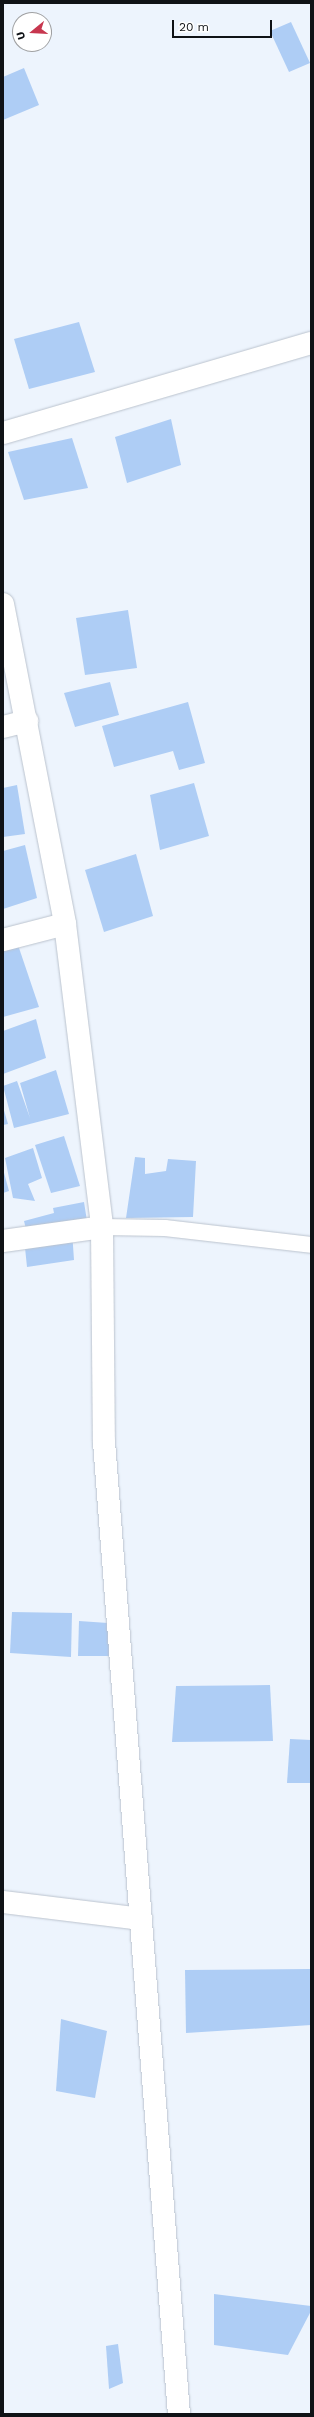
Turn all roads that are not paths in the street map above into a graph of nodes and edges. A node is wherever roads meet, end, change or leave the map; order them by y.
1 (311, 343) edge
2 (3, 433) edge
3 (3, 604) edge
4 (6, 632) edge
5 (27, 721) junction
6 (3, 727) edge
7 (65, 924) junction
8 (3, 940) edge
9 (102, 1227) junction
10 (3, 1241) edge
11 (311, 1245) edge
12 (3, 1902) edge
13 (141, 1918) junction
14 (179, 2414) edge

1 - 2 street
3 - 4 street
4 - 5 street
5 - 6 street
5 - 7 street
7 - 8 street
7 - 9 street
9 - 10 street
9 - 11 lane
9 - 13 street
12 - 13 street
13 - 14 street

